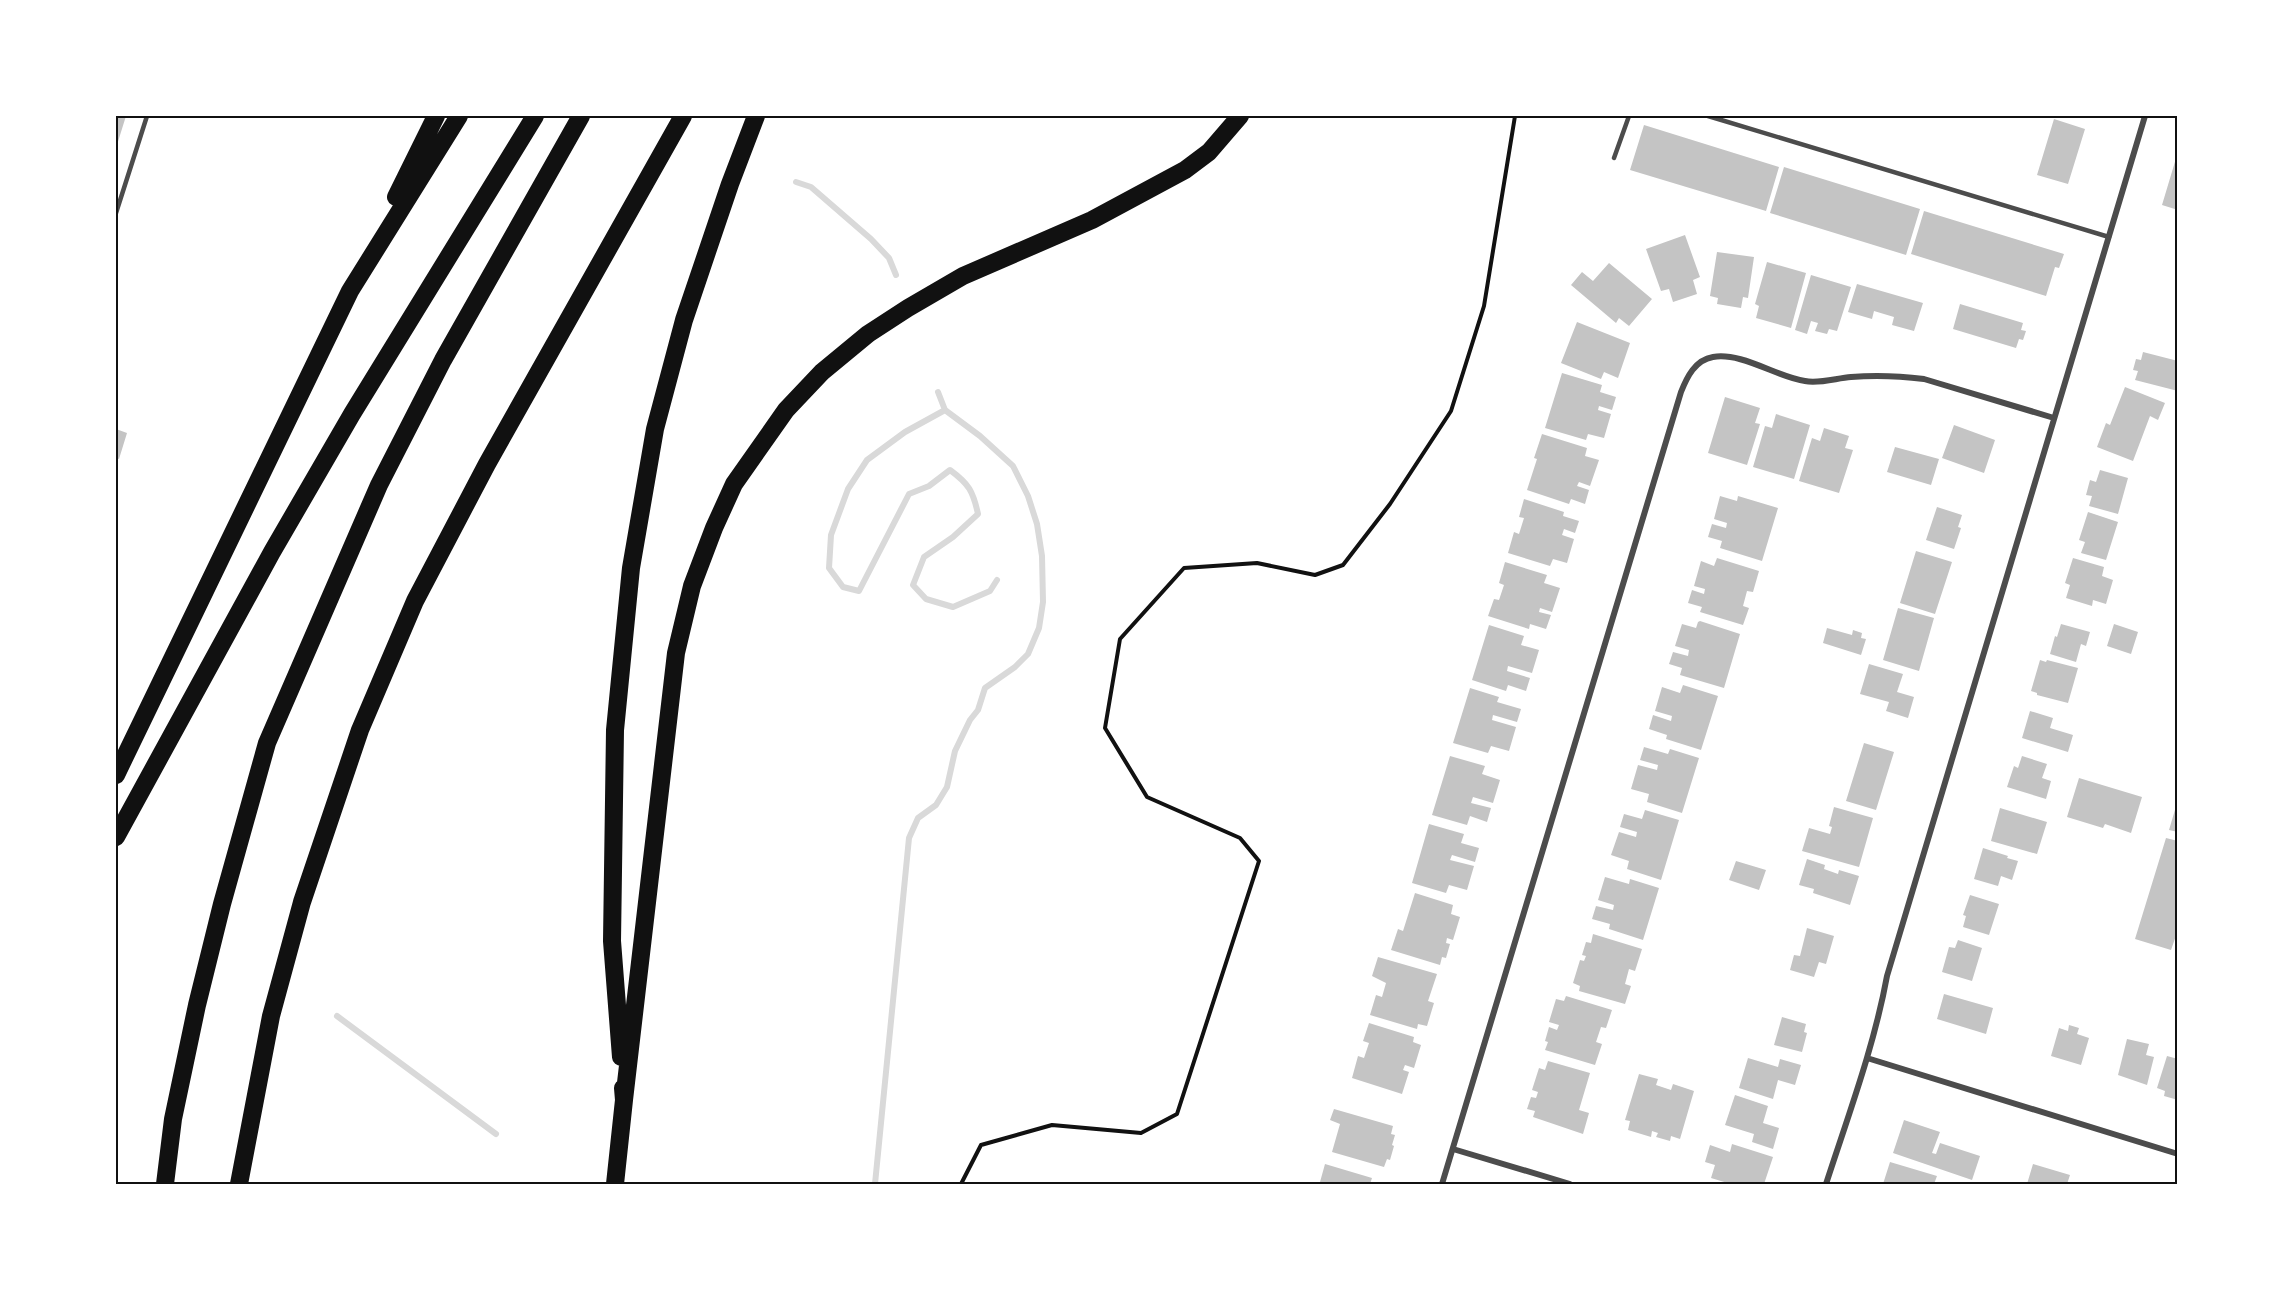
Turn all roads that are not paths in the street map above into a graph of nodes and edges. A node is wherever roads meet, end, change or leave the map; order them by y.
1 (147, 116) edge
2 (436, 116) edge
3 (459, 116) edge
4 (535, 116) edge
5 (582, 116) edge
6 (683, 116) edge
7 (756, 116) edge
8 (1240, 116) edge
9 (1629, 116) edge
10 (1708, 116) edge
11 (2145, 116) edge
12 (1614, 158) dead end
13 (116, 213) edge
14 (2109, 237) junction
15 (350, 291) junction
16 (2054, 418) junction
17 (116, 775) edge
18 (116, 837) edge
19 (1867, 1058) junction
20 (624, 1100) junction
21 (1453, 1149) junction
22 (2178, 1154) edge
23 (165, 1185) edge
24 (239, 1185) edge
25 (615, 1185) edge
26 (1442, 1185) edge
27 (1570, 1185) edge
28 (1826, 1185) edge

1 - 13 lane
2 - 15 highway
3 - 15 highway
4 - 18 highway
5 - 23 highway
6 - 24 highway
7 - 20 highway
8 - 20 highway
9 - 12 lane
10 - 14 lane
11 - 14 street
14 - 16 street
15 - 17 highway
16 - 19 street
16 - 21 street
19 - 22 street
19 - 28 street
20 - 25 highway
21 - 26 street
21 - 27 street

